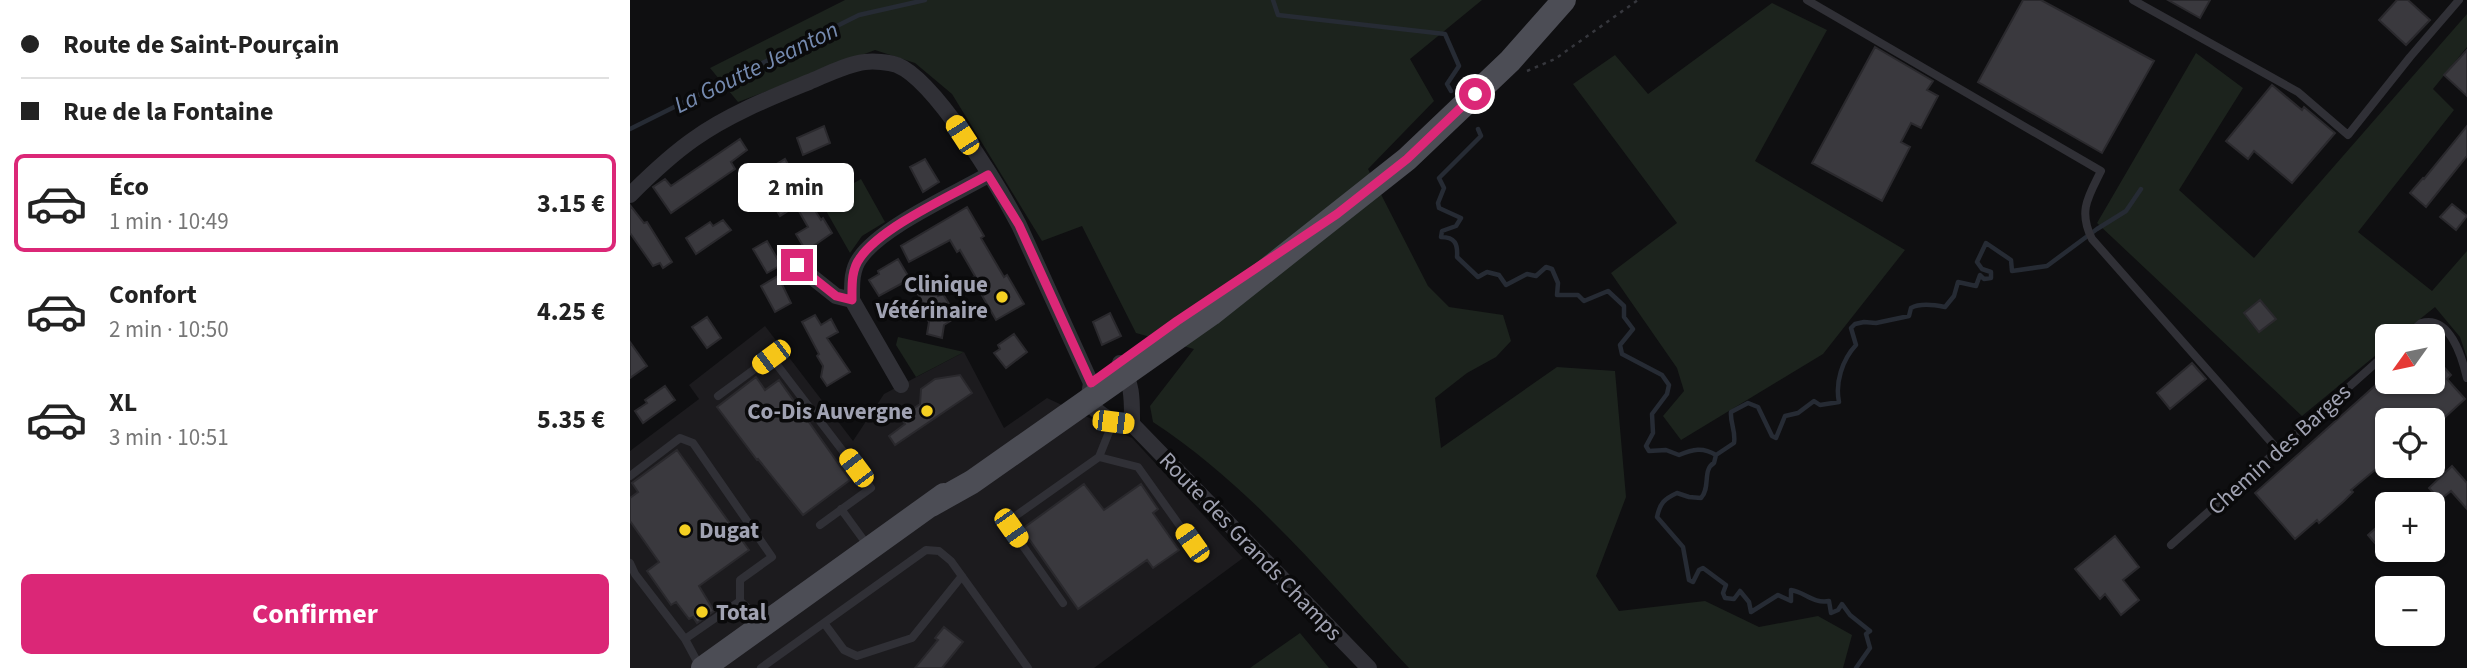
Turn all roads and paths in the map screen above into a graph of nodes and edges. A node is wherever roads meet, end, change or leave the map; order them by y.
1 (1564, 0) edge
2 (1638, 0) edge
3 (1807, 0) edge
4 (2133, 0) edge
5 (2459, 0) edge
6 (1517, 71) dead end
7 (988, 175) junction
8 (630, 195) edge
9 (797, 265) dead end
10 (852, 300) junction
11 (2420, 324) edge
12 (2438, 324) edge
13 (2445, 330) edge
14 (2375, 364) edge
15 (1123, 368) junction
16 (2467, 378) edge
17 (901, 385) dead end
18 (1090, 392) junction
19 (718, 396) dead end
20 (1113, 422) junction
21 (1132, 424) junction
22 (2279, 451) junction
23 (1099, 457) junction
24 (630, 476) edge
25 (841, 509) junction
26 (820, 525) dead end
27 (1192, 543) dead end
28 (2171, 545) dead end
29 (870, 548) junction
30 (630, 564) edge
31 (962, 576) junction
32 (740, 601) junction
33 (1063, 603) dead end
34 (824, 623) junction
35 (765, 624) junction
36 (685, 639) junction
37 (1359, 665) edge
38 (702, 668) edge
39 (761, 668) edge
40 (1028, 668) edge

1 - 15 main road
2 - 6 path
3 - 22 lane
4 - 5 lane
7 - 8 street
7 - 10 street
7 - 18 street
9 - 10 street
10 - 17 street
11 - 12 lane
13 - 16 lane
14 - 22 lane, Chemin des Barges
15 - 18 main road
15 - 21 street
18 - 20 street
18 - 29 main road
19 - 25 lane
20 - 21 street
20 - 23 lane
21 - 37 street, Route des Grands Champs
22 - 28 lane, Chemin des Barges
23 - 27 lane
23 - 33 lane
24 - 32 lane
25 - 26 lane
25 - 29 lane
29 - 35 main road
30 - 36 lane
31 - 34 lane
31 - 34 lane
31 - 40 lane
32 - 35 lane
32 - 36 lane
34 - 39 lane
35 - 38 main road
36 - 38 lane

